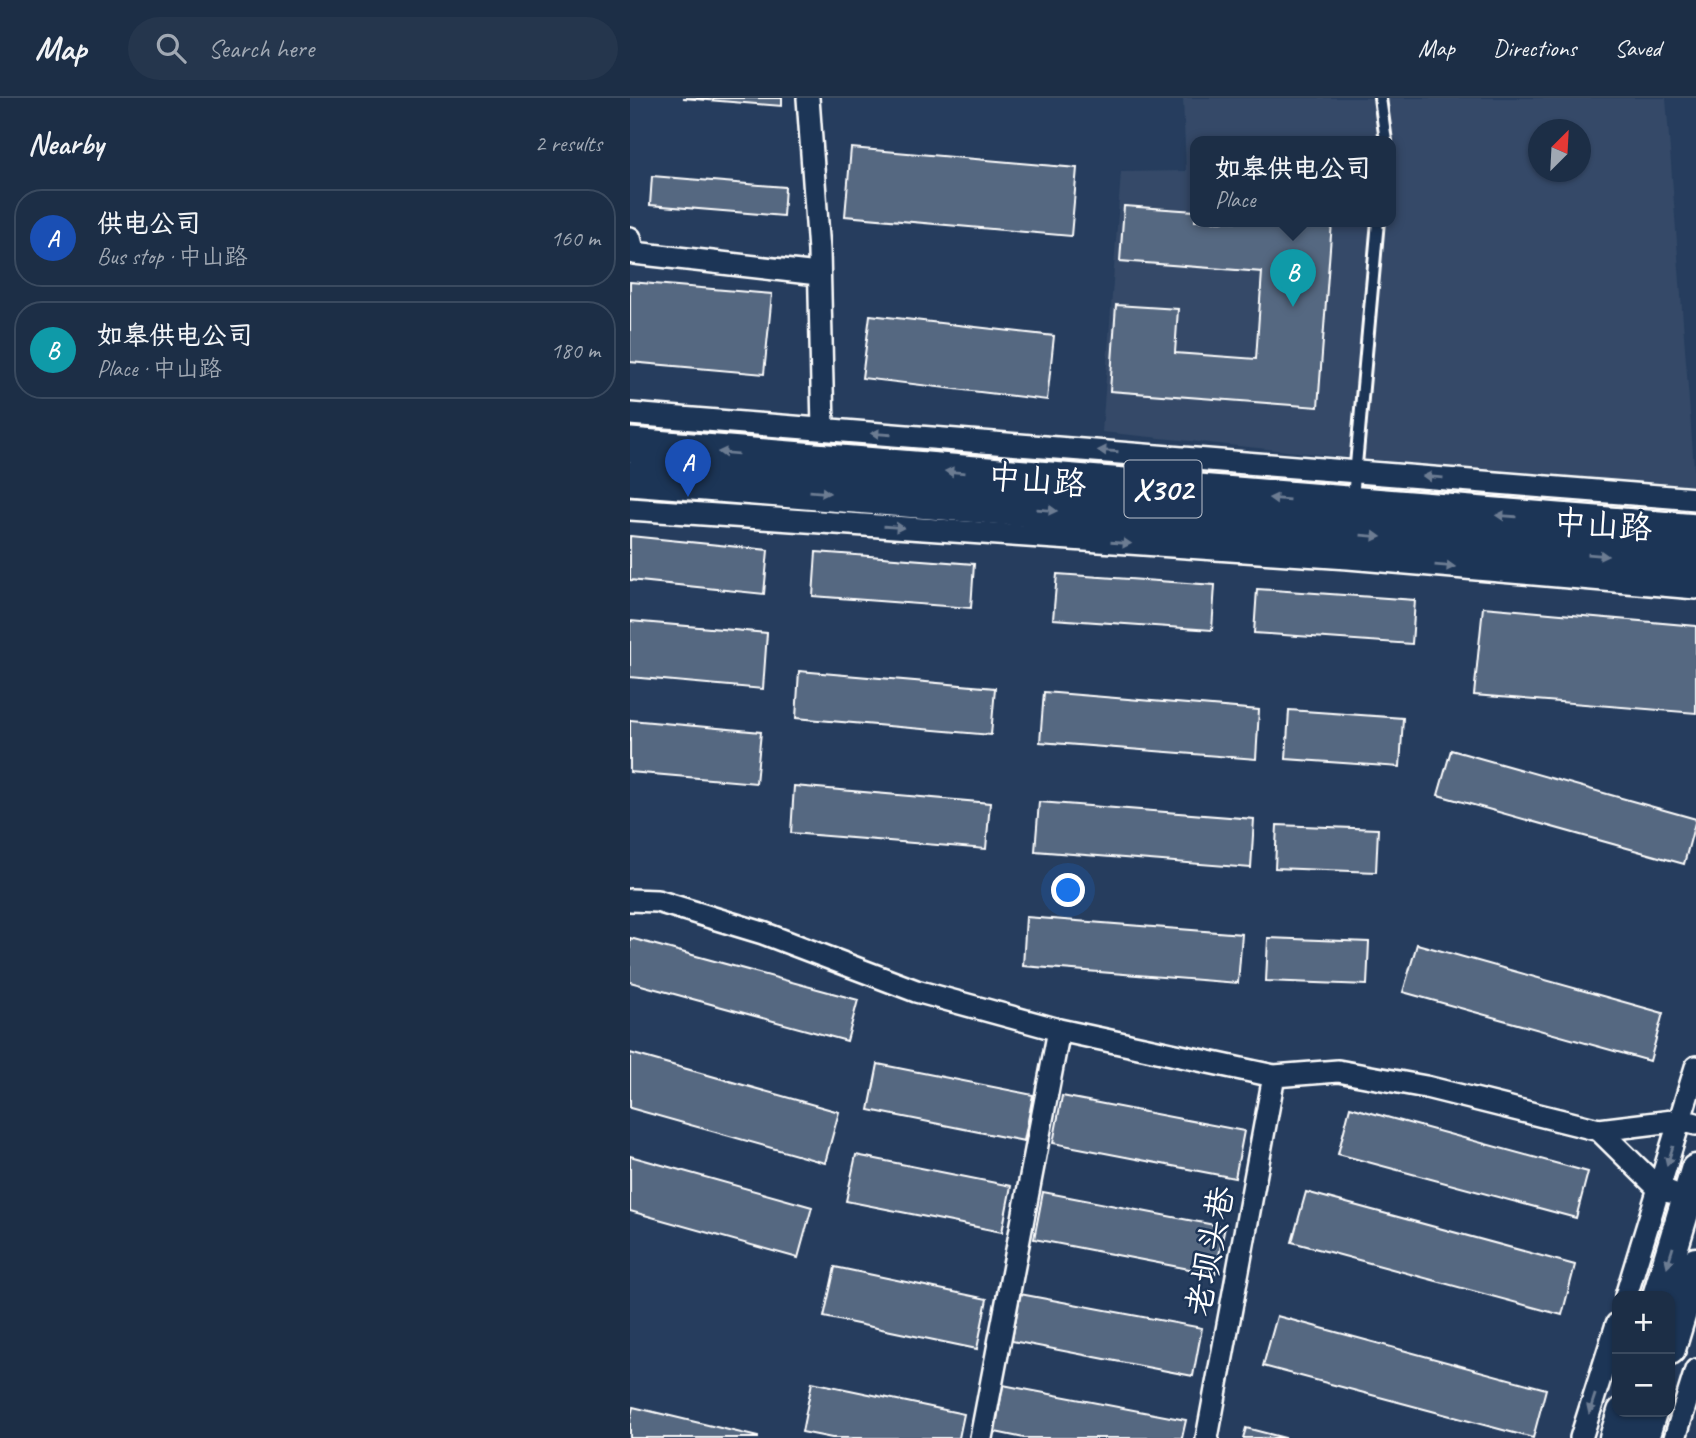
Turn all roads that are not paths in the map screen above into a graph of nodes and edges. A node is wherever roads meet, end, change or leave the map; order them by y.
1 (808, 98) edge
2 (1380, 98) edge
3 (1385, 136) edge
4 (1377, 227) edge
5 (630, 238) edge
6 (818, 274) junction
7 (630, 414) edge
8 (823, 429) junction
9 (630, 445) edge
10 (1355, 470) junction
11 (630, 478) edge
12 (1696, 499) edge
13 (1352, 505) junction
14 (630, 509) edge
15 (1696, 531) edge
16 (1696, 563) edge
17 (1696, 588) edge
18 (630, 900) edge
19 (1059, 1030) junction
20 (1696, 1068) edge
21 (1274, 1076) junction
22 (1689, 1122) edge
23 (1599, 1130) junction
24 (1692, 1184) edge
25 (1660, 1190) junction
26 (1696, 1263) edge
27 (1628, 1291) edge
28 (1660, 1291) edge
29 (1675, 1332) edge
30 (1612, 1340) edge
31 (1696, 1370) edge
32 (1621, 1417) edge
33 (1649, 1417) edge
34 (981, 1438) edge
35 (1207, 1438) edge
36 (1581, 1438) edge
37 (1615, 1438) edge
38 (1643, 1438) edge
39 (1675, 1438) edge

1 - 6 street
2 - 3 lane
4 - 10 lane
5 - 6 street
6 - 8 street
7 - 8 street
10 -> 8 street
13 -> 9 main road, 中山路 / X302
12 -> 10 street
10 - 13 lane
11 -> 16 main road, 中山路 / X302
15 -> 13 main road, 中山路 / X302
14 -> 17 street
18 - 19 street
19 - 21 street
19 - 34 street
20 - 22 street
21 - 23 street
21 - 35 street, 老坝头巷
22 - 23 street
22 -> 25 street
23 - 25 street
24 - 25 street
24 -> 28 main road
25 - 27 street
26 - 29 main road
30 -> 36 street
31 - 39 street
32 - 37 main road
33 - 38 main road

